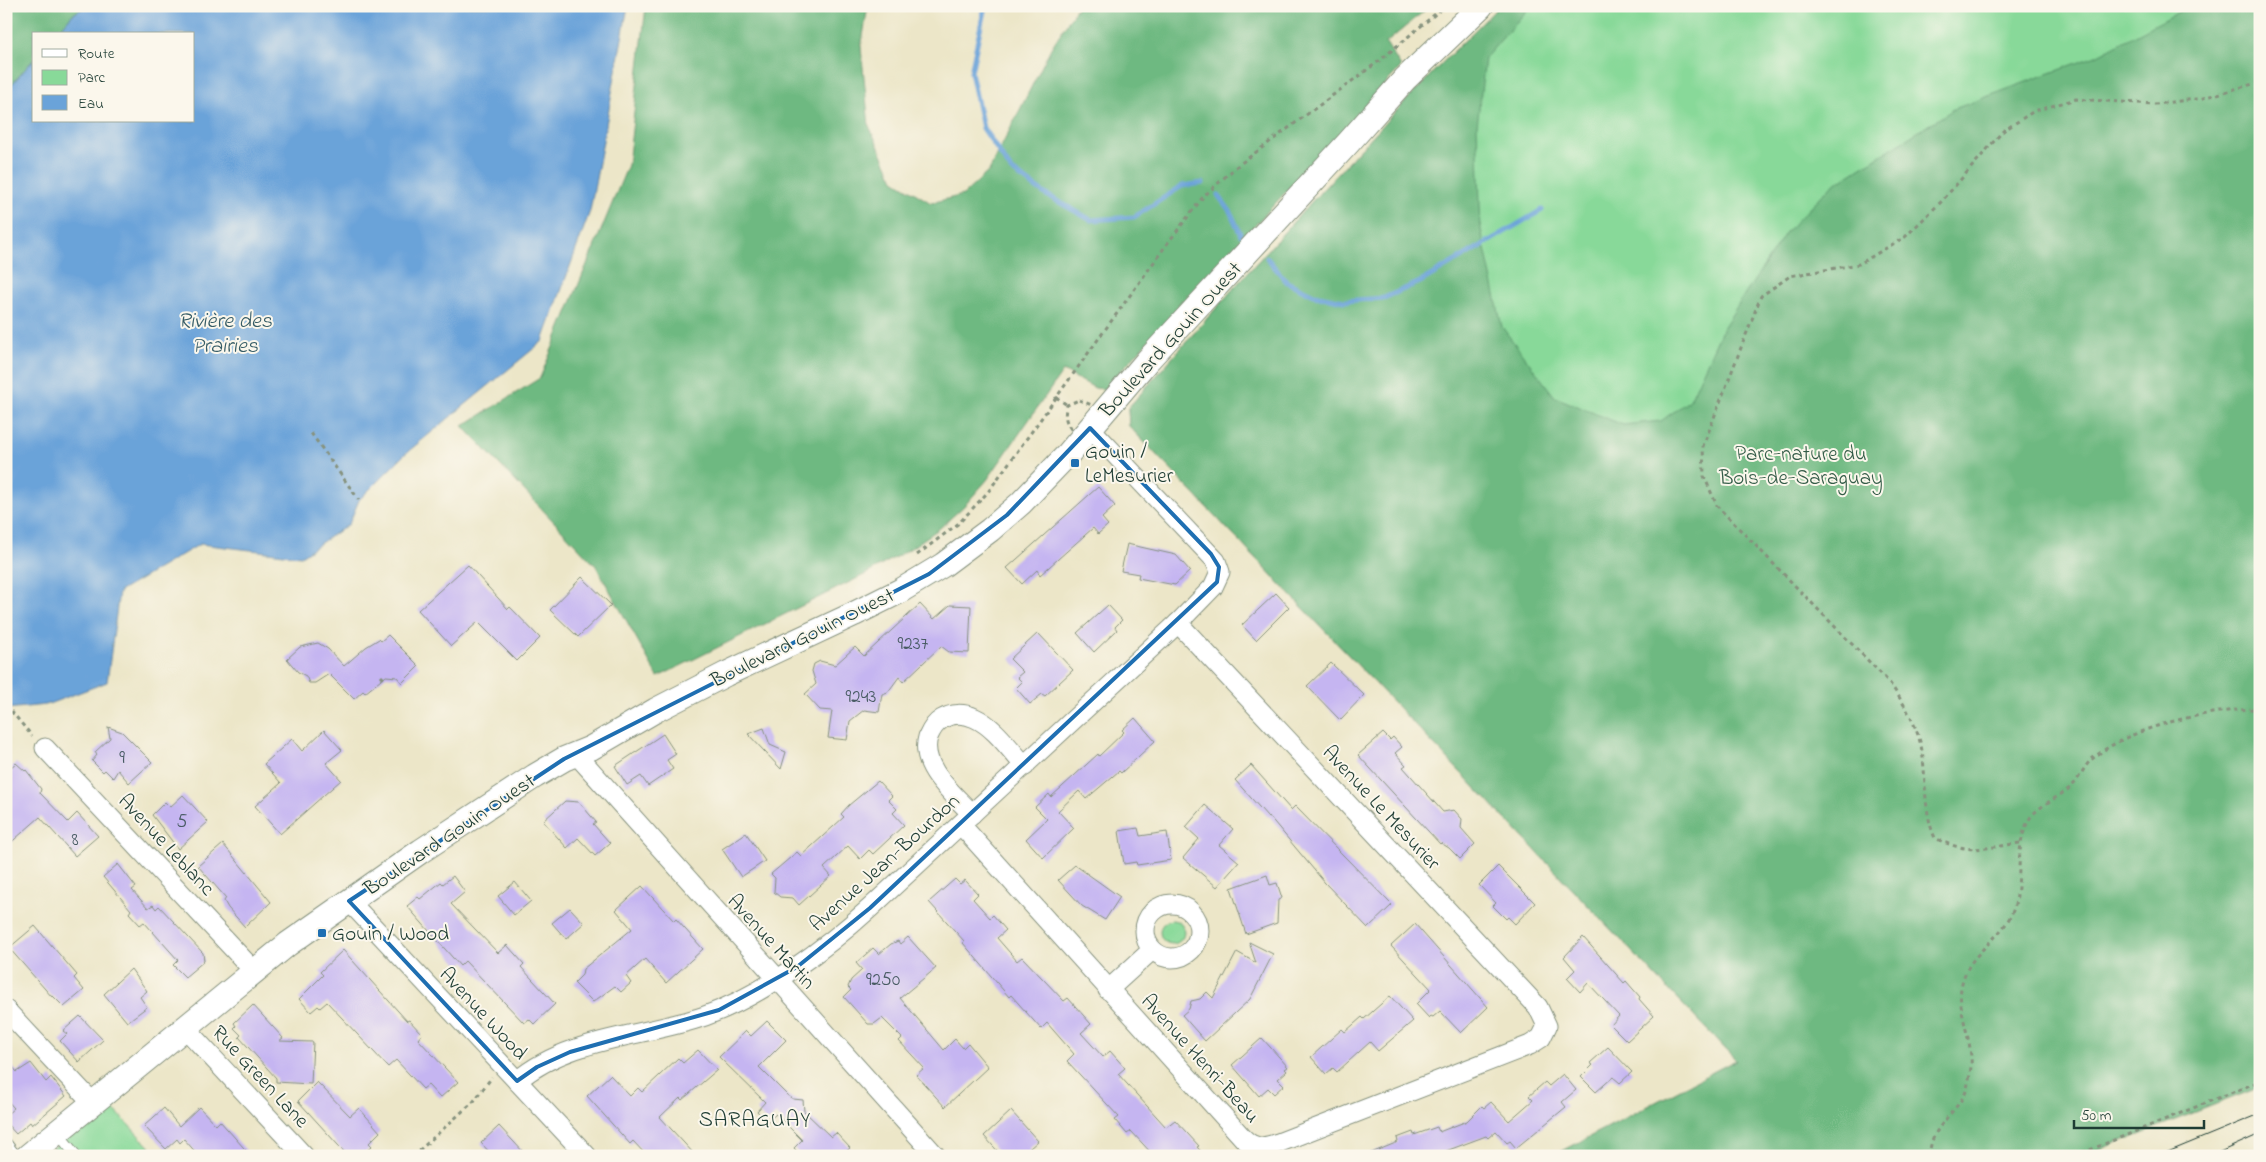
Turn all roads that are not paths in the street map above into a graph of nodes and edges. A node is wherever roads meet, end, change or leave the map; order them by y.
1 (1482, 6) edge
2 (1081, 428) junction
3 (1178, 623) junction
4 (45, 748) road end
5 (576, 754) junction
6 (1025, 766) junction
7 (966, 819) junction
8 (349, 901) junction
9 (1152, 950) dead end
10 (255, 972) junction
11 (776, 979) junction
12 (1108, 990) junction
13 (6, 1010) edge
14 (1547, 1026) joint
15 (185, 1028) junction
16 (517, 1081) junction
17 (93, 1103) junction
18 (57, 1132) junction
19 (6, 1143) edge
20 (74, 1153) dead end
21 (16, 1156) edge
22 (28, 1156) edge
23 (304, 1156) edge
24 (587, 1156) edge
25 (936, 1156) edge

1 - 2 street, Boulevard Gouin Ouest
2 - 3 street, Avenue Jean-Bourdon
2 - 5 street, Boulevard Gouin Ouest
3 - 6 street, Avenue Jean-Bourdon
3 - 14 street, Avenue Le Mesurier
4 - 10 street, Avenue Leblanc
5 - 8 street, Boulevard Gouin Ouest
5 - 11 street, Avenue Martin
6 - 7 street, Avenue Jean-Bourdon
6 - 7 street, Avenue Henri-Beau
7 - 11 street, Avenue Jean-Bourdon
7 - 12 street, Avenue Henri-Beau
8 - 10 street, Boulevard Gouin Ouest
8 - 16 street, Avenue Wood
9 - 12 street
10 - 15 street, Boulevard Gouin Ouest
11 - 16 street, Avenue Jean-Bourdon
11 - 25 street, Avenue Martin
12 - 14 street, Avenue Henri-Beau
13 - 17 street
15 - 17 street, Boulevard Gouin Ouest
15 - 23 street, Rue Green Lane
16 - 24 street, Avenue Wood
17 - 18 street, Boulevard Gouin Ouest
18 - 20 lane
18 - 22 street, Boulevard Gouin Ouest
19 - 21 lane

